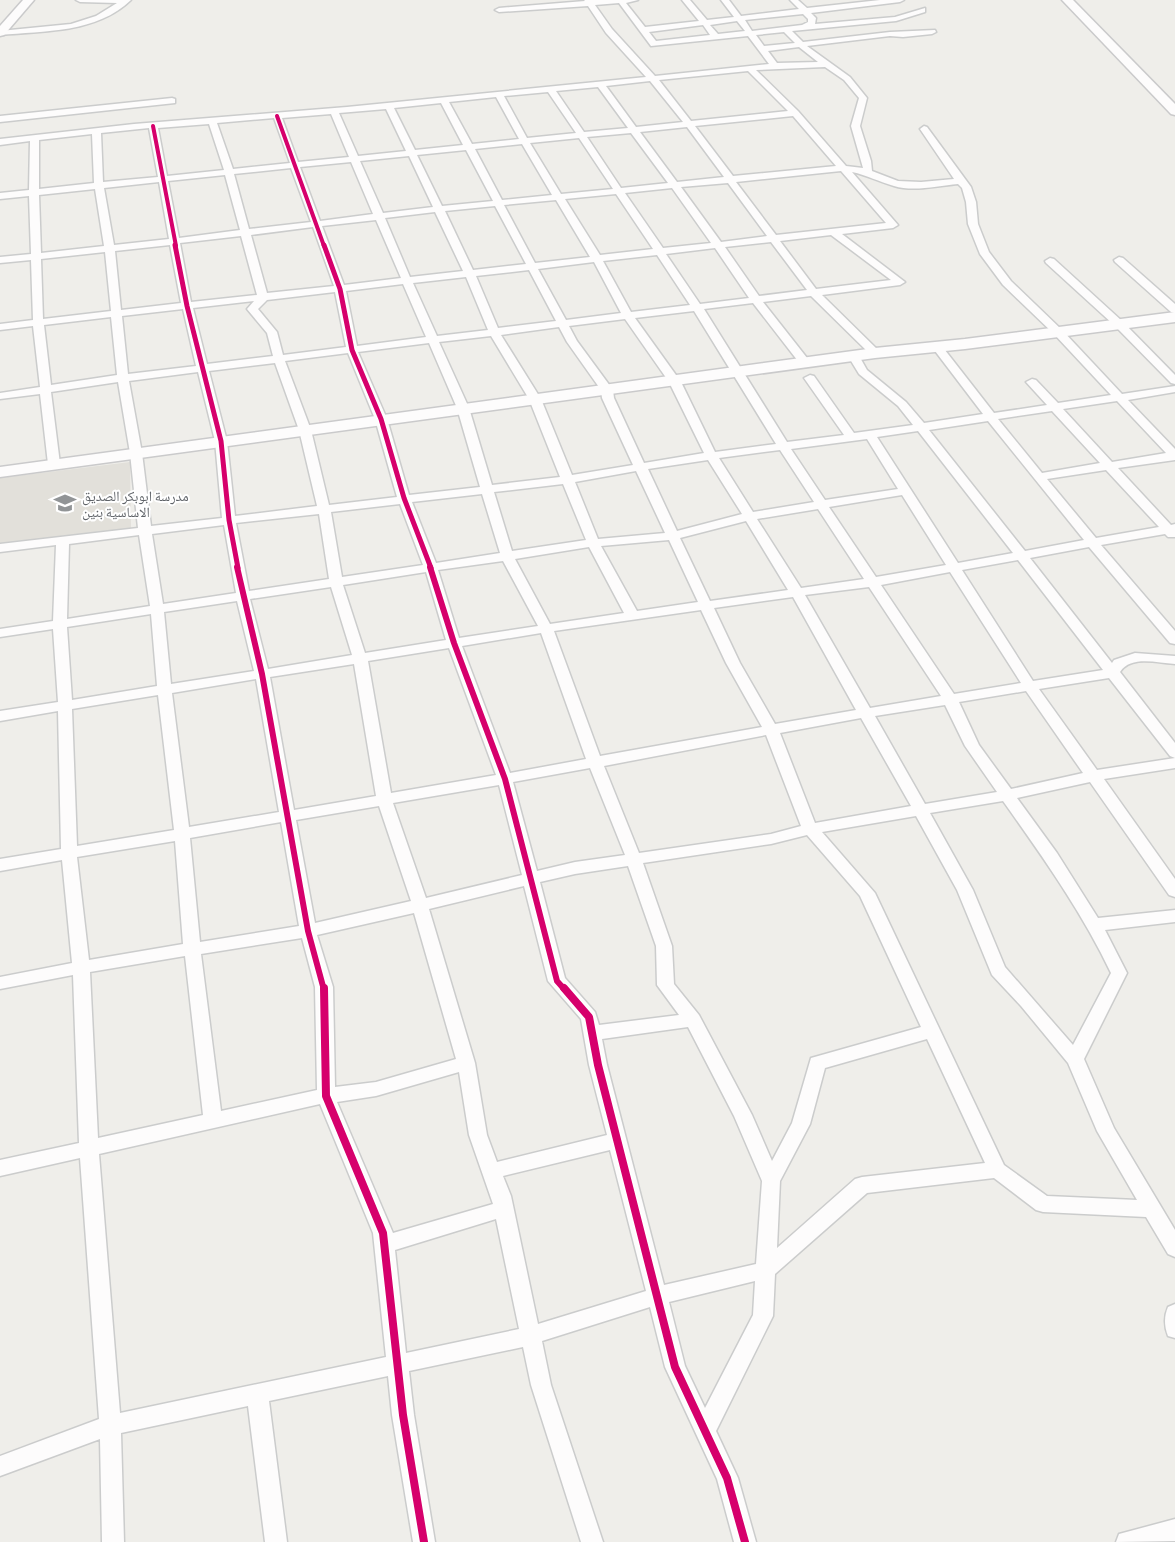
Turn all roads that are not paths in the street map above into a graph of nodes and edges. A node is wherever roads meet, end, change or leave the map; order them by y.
1 (29, 0) edge
2 (80, 0) edge
3 (125, 0) edge
4 (634, 0) edge
5 (686, 0) edge
6 (725, 0) edge
7 (794, 0) edge
8 (900, 0) edge
9 (1067, 0) edge
10 (620, 1) edge
11 (589, 2) edge
12 (859, 2) edge
13 (499, 10) dead end
14 (922, 10) dead end
15 (805, 11) junction
16 (876, 16) dead end
17 (739, 18) junction
18 (704, 23) junction
19 (804, 27) junction
20 (786, 29) junction
21 (644, 30) junction
22 (932, 32) dead end
23 (0, 33) edge
24 (750, 33) junction
25 (716, 37) junction
26 (800, 45) junction
27 (762, 49) junction
28 (827, 64) junction
29 (775, 66) junction
30 (750, 69) junction
31 (653, 79) junction
32 (601, 85) junction
33 (551, 90) junction
34 (499, 95) junction
35 (444, 100) junction
36 (172, 101) dead end
37 (389, 106) junction
38 (334, 111) junction
39 (1175, 111) edge
40 (795, 113) junction
41 (277, 116) junction
42 (0, 119) edge
43 (212, 121) junction
44 (689, 124) junction
45 (153, 126) junction
46 (924, 129) dead end
47 (633, 130) junction
48 (96, 132) junction
49 (581, 135) junction
50 (35, 139) junction
51 (524, 141) junction
52 (0, 142) edge
53 (470, 147) junction
54 (412, 153) junction
55 (355, 159) junction
56 (295, 165) junction
57 (843, 168) junction
58 (229, 172) junction
59 (867, 172) junction
60 (162, 179) junction
61 (731, 180) junction
62 (960, 181) junction
63 (674, 185) junction
64 (100, 186) junction
65 (618, 191) junction
66 (34, 192) junction
67 (0, 196) edge
68 (559, 197) junction
69 (499, 203) junction
70 (439, 209) junction
71 (379, 216) junction
72 (316, 224) junction
73 (833, 232) junction
74 (245, 233) junction
75 (775, 238) junction
76 (174, 240) junction
77 (718, 245) junction
78 (109, 249) junction
79 (658, 252) junction
80 (35, 256) junction
81 (597, 259) junction
82 (0, 260) edge
83 (1119, 260) dead end
84 (1050, 261) dead end
85 (532, 266) junction
86 (470, 274) junction
87 (406, 281) junction
88 (340, 289) junction
89 (814, 293) junction
90 (263, 298) junction
91 (756, 300) junction
92 (187, 306) junction
93 (697, 307) junction
94 (1175, 310) edge
95 (116, 315) junction
96 (628, 316) junction
97 (1175, 317) edge
98 (1118, 322) junction
99 (38, 323) junction
100 (563, 324) junction
101 (0, 327) edge
102 (494, 332) junction
103 (1058, 332) junction
104 (432, 340) junction
105 (937, 347) junction
106 (352, 350) junction
107 (875, 353) junction
108 (854, 356) junction
109 (278, 359) junction
110 (203, 368) junction
111 (807, 371) junction
112 (739, 373) junction
113 (123, 378) junction
114 (1175, 381) edge
115 (675, 382) junction
116 (1032, 382) dead end
117 (45, 388) junction
118 (1175, 389) edge
119 (607, 390) junction
120 (0, 396) edge
121 (1120, 397) junction
122 (535, 399) junction
123 (1056, 407) junction
124 (464, 408) junction
125 (989, 416) junction
126 (381, 419) junction
127 (921, 427) junction
128 (305, 430) junction
129 (870, 435) junction
130 (850, 437) junction
131 (221, 441) junction
132 (783, 446) junction
133 (136, 453) junction
134 (711, 455) junction
135 (1175, 455) edge
136 (54, 464) junction
137 (1110, 466) junction
138 (640, 467) junction
139 (0, 472) edge
140 (1038, 477) junction
141 (567, 480) junction
142 (486, 489) junction
143 (906, 491) junction
144 (404, 498) junction
145 (822, 505) junction
146 (324, 508) junction
147 (749, 516) junction
148 (229, 520) junction
149 (145, 530) junction
150 (1173, 531) edge
151 (672, 536) junction
152 (63, 540) junction
153 (593, 543) junction
154 (1093, 544) junction
155 (0, 548) edge
156 (507, 556) junction
157 (1022, 556) junction
158 (954, 567) junction
159 (431, 568) junction
160 (873, 582) junction
161 (336, 583) junction
162 (797, 593) junction
163 (243, 597) junction
164 (705, 605) junction
165 (157, 610) junction
166 (632, 616) junction
167 (60, 624) junction
168 (546, 628) junction
169 (0, 634) edge
170 (1175, 640) edge
171 (454, 643) junction
172 (360, 658) junction
173 (1175, 660) edge
174 (1112, 673) junction
175 (262, 674) junction
176 (1030, 687) junction
177 (164, 690) junction
178 (950, 700) junction
179 (65, 706) junction
180 (864, 713) junction
181 (0, 716) edge
182 (771, 730) junction
183 (1175, 753) edge
184 (595, 762) junction
185 (1175, 763) edge
186 (1094, 776) junction
187 (505, 778) junction
188 (1007, 795) junction
189 (384, 799) junction
190 (920, 809) junction
191 (288, 816) junction
192 (810, 828) junction
193 (182, 834) junction
194 (69, 853) junction
195 (634, 859) junction
196 (0, 865) edge
197 (531, 879) junction
198 (1175, 891) edge
199 (420, 906) junction
200 (1175, 916) edge
201 (1093, 925) junction
202 (308, 931) junction
203 (192, 949) junction
204 (80, 967) junction
205 (0, 983) edge
206 (693, 1020) junction
207 (931, 1031) junction
208 (592, 1033) junction
209 (1075, 1059) junction
210 (466, 1063) junction
211 (326, 1096) junction
212 (214, 1120) junction
213 (618, 1140) junction
214 (89, 1148) junction
215 (0, 1168) edge
216 (997, 1170) junction
217 (491, 1172) junction
218 (771, 1182) junction
219 (503, 1209) junction
220 (1152, 1209) junction
221 (385, 1244) junction
222 (1175, 1248) edge
223 (766, 1270) junction
224 (657, 1296) junction
225 (1175, 1313) edge
226 (1175, 1329) edge
227 (530, 1336) junction
228 (397, 1363) junction
229 (257, 1393) junction
230 (110, 1425) junction
231 (705, 1430) junction
232 (0, 1466) edge
233 (1175, 1530) edge
234 (113, 1542) edge
235 (276, 1542) edge
236 (424, 1542) edge
237 (592, 1542) edge
238 (745, 1542) edge
239 (1127, 1542) edge

1 - 23 street
2 - 3 street
3 - 23 street
4 - 10 street
5 - 18 street
6 - 17 street
7 - 15 street
8 - 12 street
9 - 39 street
10 - 11 street
10 - 21 street
11 - 13 street
11 - 31 street
12 - 15 street
12 - 16 street
14 - 19 street
15 - 17 street
15 - 19 street
17 - 18 street
17 - 24 street
18 - 21 street
18 - 25 street
19 - 20 street
20 - 24 street
20 - 26 street
21 - 25 street
22 - 26 street
24 - 25 street
24 - 27 street
26 - 27 street
26 - 28 street
27 - 29 street
28 - 29 street
28 - 59 street
29 - 30 street
30 - 31 street
30 - 40 street
31 - 32 street
31 - 44 street
32 - 33 street
32 - 47 street
33 - 34 street
33 - 49 street
34 - 35 street
34 - 51 street
35 - 37 street
35 - 53 street
36 - 42 street
37 - 38 street
37 - 54 street
38 - 41 street
38 - 55 street
40 - 44 street
40 - 57 street
41 - 43 street
41 - 56 street
43 - 45 street
43 - 58 street
44 - 47 street
44 - 61 street
45 - 48 street
45 - 60 street
46 - 62 street
47 - 49 street
47 - 63 street
48 - 50 street
48 - 64 street
49 - 51 street
49 - 65 street
50 - 52 street
50 - 66 street
51 - 53 street
51 - 68 street
53 - 54 street
53 - 69 street
54 - 55 street
54 - 70 street
55 - 56 street
55 - 71 street
56 - 58 street
56 - 72 street
57 - 59 street
57 - 61 street
57 - 73 street
58 - 60 street
58 - 74 street
59 - 62 street
60 - 64 street
60 - 76 street
61 - 63 street
61 - 75 street
62 - 103 street
63 - 65 street
63 - 77 street
64 - 66 street
64 - 78 street
65 - 68 street
65 - 79 street
66 - 67 street
66 - 80 street
68 - 69 street
68 - 81 street
69 - 70 street
69 - 85 street
70 - 71 street
70 - 86 street
71 - 72 street
71 - 87 street
72 - 74 street
72 - 88 street
73 - 75 street
73 - 89 street
74 - 76 street
74 - 90 street
75 - 77 street
75 - 89 street
76 - 78 street
76 - 92 street
77 - 79 street
77 - 91 street
78 - 80 street
78 - 95 street
79 - 81 street
79 - 93 street
80 - 82 street
80 - 99 street
81 - 85 street
81 - 96 street
83 - 94 street
84 - 98 street
85 - 86 street
85 - 100 street
86 - 87 street
86 - 102 street
87 - 88 street
87 - 104 street
88 - 90 street
88 - 106 street
89 - 91 street
89 - 107 street
90 - 92 street
90 - 109 street
91 - 93 street
91 - 111 street
92 - 95 street
92 - 110 street
93 - 96 street
93 - 112 street
95 - 99 street
95 - 113 street
96 - 100 street
96 - 115 street
97 - 98 street
98 - 103 street
98 - 114 street
99 - 101 street
99 - 117 street
100 - 102 street
100 - 119 street
102 - 104 street
102 - 122 street
103 - 105 street
103 - 121 street
104 - 106 street
104 - 124 street
105 - 107 street
105 - 125 street
106 - 109 street
106 - 126 street
107 - 108 street
108 - 111 street
108 - 127 street
109 - 110 street
109 - 128 street
110 - 113 street
110 - 131 street
111 - 112 street
111 - 130 street
112 - 115 street
112 - 132 street
113 - 117 street
113 - 133 street
115 - 119 street
115 - 134 street
116 - 123 street
117 - 120 street
117 - 136 street
118 - 121 street
119 - 122 street
119 - 138 street
121 - 123 street
121 - 135 street
122 - 124 street
122 - 141 street
123 - 125 street
123 - 137 street
124 - 126 street
124 - 142 street
125 - 127 street
125 - 140 street
126 - 128 street
126 - 144 street
127 - 129 street
127 - 157 street
128 - 131 street
128 - 146 street
129 - 130 street
129 - 143 street
130 - 132 street
131 - 133 street
131 - 148 street
132 - 134 street
132 - 145 street
133 - 136 street
133 - 149 street
134 - 138 street
134 - 147 street
135 - 137 street
136 - 139 street
137 - 140 street
137 - 150 street
138 - 141 street
138 - 151 street
140 - 154 street
141 - 142 street
141 - 153 street
142 - 144 street
142 - 156 street
143 - 145 street
143 - 158 street
144 - 146 street
144 - 159 street
145 - 147 street
145 - 160 street
146 - 148 street
146 - 161 street
147 - 151 street
147 - 162 street
148 - 149 street
148 - 163 street
149 - 152 street
149 - 165 street
150 - 154 street
151 - 153 street
151 - 164 street
152 - 155 street
152 - 167 street
153 - 156 street
153 - 166 street
154 - 157 street
154 - 170 street
156 - 159 street
156 - 168 street
157 - 158 street
157 - 174 street
158 - 160 street
158 - 176 street
159 - 161 street
159 - 171 street
160 - 162 street
160 - 178 street
161 - 163 street
161 - 172 street
162 - 164 street
162 - 180 street
163 - 165 street
163 - 175 street
164 - 166 street
164 - 182 street
165 - 167 street
165 - 177 street
166 - 168 street
167 - 169 street
167 - 179 street
168 - 171 street
168 - 184 street
171 - 172 street
171 - 187 street
172 - 175 street
172 - 189 street
173 - 174 street
174 - 176 street
174 - 183 street
175 - 177 street
175 - 191 street
176 - 178 street
176 - 186 street
177 - 179 street
177 - 193 street
178 - 180 street
178 - 188 street
179 - 181 street
179 - 194 street
180 - 182 street
180 - 190 street
182 - 184 street
182 - 192 street
184 - 187 street
184 - 195 street
185 - 186 street
186 - 188 street
186 - 198 street
187 - 189 street
187 - 197 street
188 - 190 street
188 - 201 street
189 - 191 street
189 - 199 street
190 - 192 street
190 - 209 street
191 - 193 street
191 - 202 street
192 - 195 street
192 - 207 street
193 - 194 street
193 - 203 street
194 - 196 street
194 - 204 street
195 - 197 street
195 - 206 street
197 - 199 street
197 - 208 street
199 - 202 street
199 - 210 street
200 - 201 street
201 - 209 street
202 - 203 street
202 - 211 street
203 - 204 street
203 - 212 street
204 - 205 street
204 - 214 street
206 - 208 street
206 - 218 street
207 - 216 street
207 - 218 street
208 - 213 street
209 - 220 street
210 - 211 street
210 - 217 street
211 - 212 street
211 - 221 street
212 - 214 street
213 - 217 street
213 - 224 street
214 - 215 street
214 - 230 street
216 - 220 street
216 - 223 street
217 - 219 street
218 - 223 street
219 - 221 street
219 - 227 street
220 - 222 street
221 - 228 street
223 - 224 street
223 - 231 street
224 - 227 street
224 - 231 street
225 - 226 street
227 - 228 street
227 - 237 street
228 - 229 street
228 - 236 street
229 - 230 street
229 - 235 street
230 - 232 street
230 - 234 street
231 - 238 street
233 - 239 street

